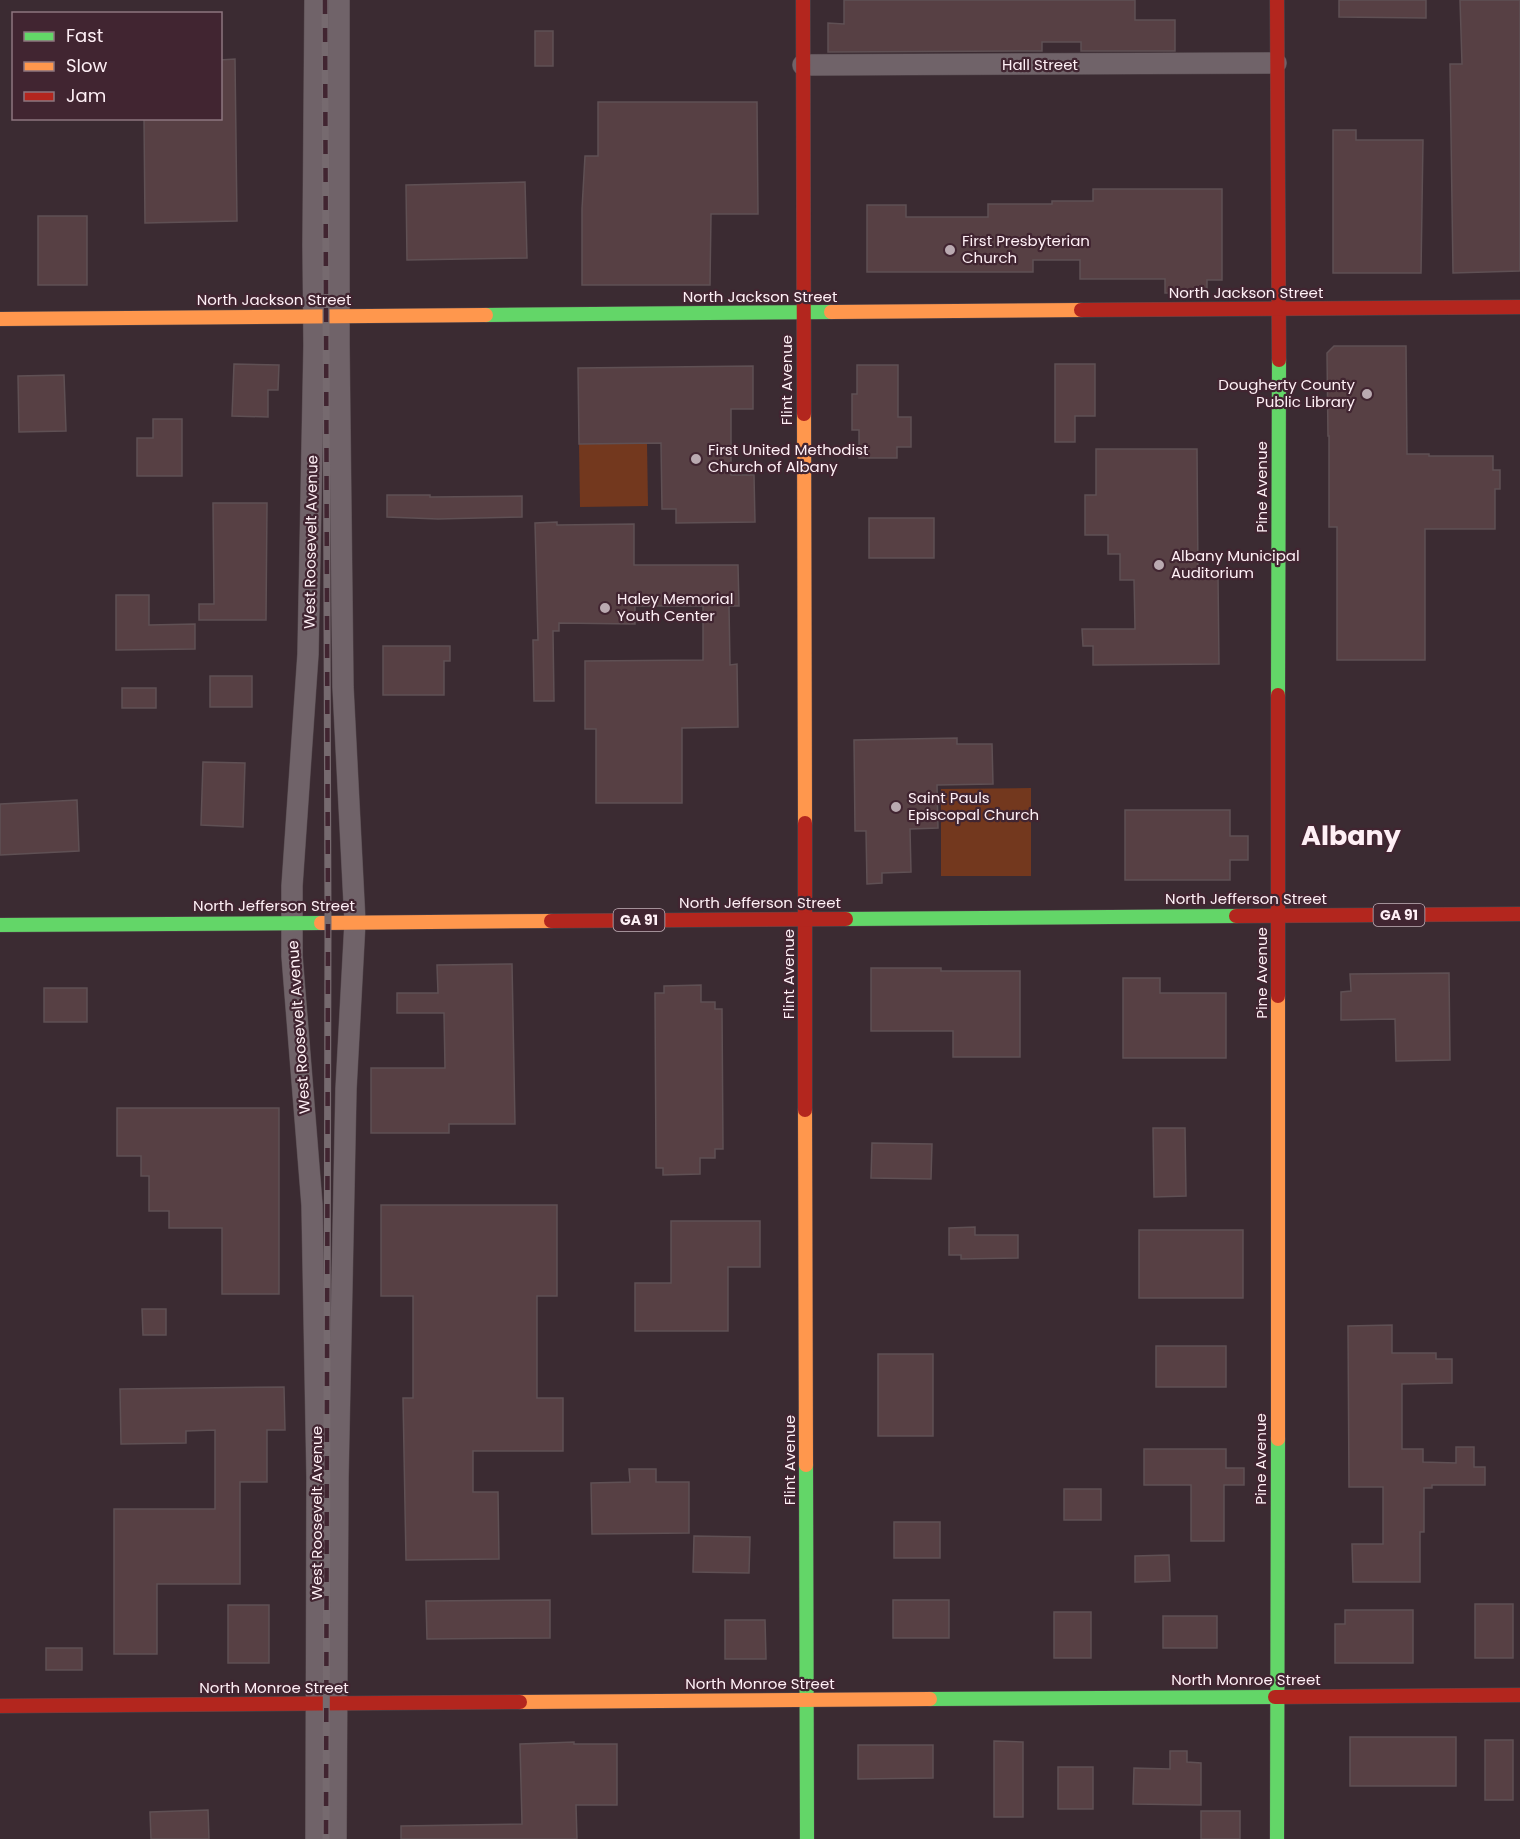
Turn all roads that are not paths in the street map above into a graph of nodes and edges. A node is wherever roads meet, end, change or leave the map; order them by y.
1 (315, 0) edge
2 (339, 0) edge
3 (803, 0) edge
4 (1277, 0) edge
5 (1276, 63) junction
6 (803, 65) junction
7 (1520, 307) edge
8 (1279, 310) junction
9 (803, 314) junction
10 (313, 316) junction
11 (339, 317) junction
12 (0, 319) edge
13 (1520, 914) edge
14 (1278, 915) junction
15 (805, 920) junction
16 (355, 922) junction
17 (292, 923) junction
18 (0, 925) edge
19 (1520, 1695) edge
20 (1277, 1696) junction
21 (807, 1700) junction
22 (327, 1704) junction
23 (0, 1706) edge
24 (316, 1839) edge
25 (336, 1839) edge
26 (807, 1839) edge
27 (1277, 1839) edge

1 - 10 street, West Roosevelt Avenue
2 - 11 street, West Roosevelt Avenue
3 - 6 main road, Flint Avenue
4 - 5 main road, Pine Avenue
5 - 6 street, Hall Street
5 - 8 main road, Pine Avenue
6 - 9 main road, Flint Avenue
7 - 8 main road, North Jackson Street
8 - 9 main road, North Jackson Street
8 - 14 main road, Pine Avenue
9 - 11 main road, North Jackson Street
9 - 15 main road, Flint Avenue
10 - 11 main road, North Jackson Street
10 - 12 main road, North Jackson Street
10 - 17 street, West Roosevelt Avenue
11 - 16 street, West Roosevelt Avenue
13 - 14 main road, North Jefferson Street / GA 91
14 - 15 main road, North Jefferson Street / GA 91
14 - 20 main road, Pine Avenue
15 - 16 main road, North Jefferson Street / GA 91
15 - 21 main road, Flint Avenue
16 - 17 main road, North Jefferson Street / GA 91
16 - 22 street, West Roosevelt Avenue
17 - 18 main road, North Jefferson Street / GA 91
17 - 22 street, West Roosevelt Avenue
19 - 20 main road, North Monroe Street
20 - 21 main road, North Monroe Street
20 - 27 main road, Pine Avenue
21 - 22 main road, North Monroe Street
21 - 26 main road, Flint Avenue
22 - 23 main road, North Monroe Street
22 - 24 street, West Roosevelt Avenue
22 - 25 street, West Roosevelt Avenue

